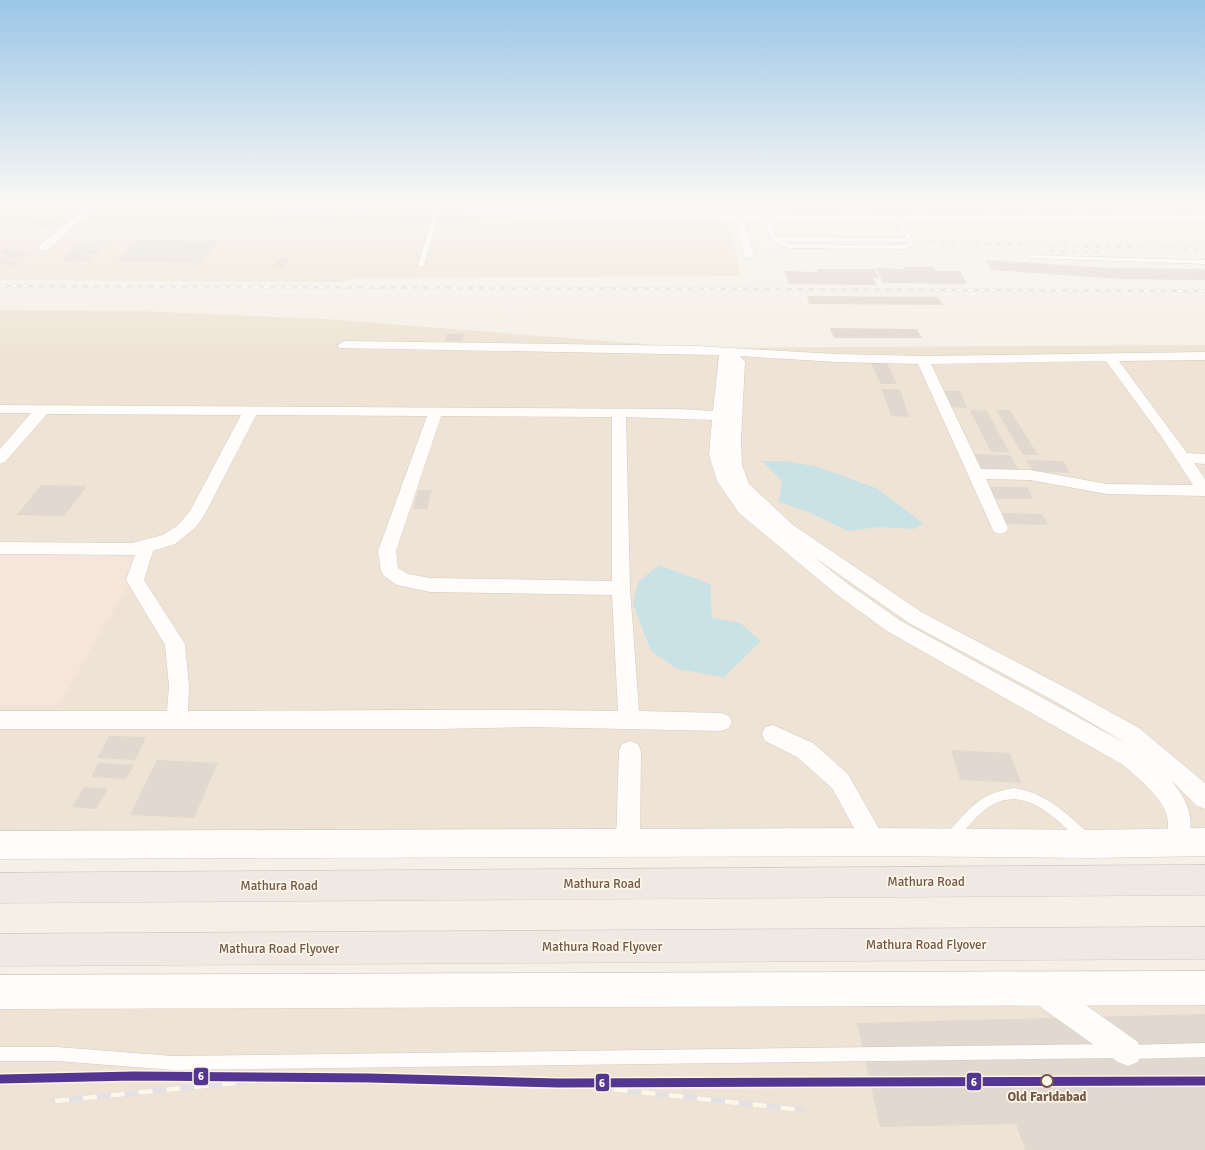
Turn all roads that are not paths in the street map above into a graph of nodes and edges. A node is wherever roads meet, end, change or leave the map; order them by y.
1 (424, 255) edge
2 (1028, 256) dead end
3 (1205, 262) edge
4 (421, 265) dead end
5 (344, 345) dead end
6 (727, 351) junction
7 (1205, 356) edge
8 (1110, 358) junction
9 (923, 360) junction
10 (0, 409) edge
11 (43, 409) junction
12 (251, 410) junction
13 (435, 413) junction
14 (619, 413) junction
15 (721, 416) junction
16 (1181, 457) junction
17 (0, 459) edge
18 (1205, 459) edge
19 (976, 474) junction
20 (1204, 491) edge
21 (1000, 528) dead end
22 (146, 547) junction
23 (0, 548) edge
24 (621, 588) junction
25 (0, 720) edge
26 (177, 720) junction
27 (629, 721) junction
28 (721, 722) dead end
29 (773, 734) dead end
30 (630, 751) dead end
31 (1205, 798) edge
32 (874, 842) junction
33 (1176, 842) junction
34 (1205, 842) edge
35 (628, 843) junction
36 (945, 844) junction
37 (1092, 844) junction
38 (0, 845) edge
39 (1205, 880) edge
40 (0, 888) edge
41 (1205, 943) edge
42 (0, 950) edge
43 (1038, 988) junction
44 (1205, 988) edge
45 (0, 992) edge
46 (1205, 1050) edge
47 (1128, 1052) junction
48 (0, 1054) edge

1 - 4 lane
2 - 3 lane
5 - 6 street
6 - 9 street
6 - 15 street
6 - 31 street
7 - 8 street
8 - 9 street
8 - 16 street
9 - 19 street
10 - 11 street
11 - 12 street
11 - 17 street
12 - 13 street
12 - 22 street
13 - 14 street
13 - 24 street
14 - 15 street
14 - 24 street
15 - 33 street
16 - 18 street
16 - 20 street
19 - 20 street
19 - 21 street
22 - 23 street
22 - 26 street
24 - 27 street
25 - 26 street
26 - 27 street
27 - 28 street
29 - 32 street
30 - 35 street
32 - 35 main road
32 - 36 main road
33 - 34 main road
33 - 37 main road
35 - 38 main road
36 - 37 main road
36 - 37 lane
39 - 40 highway, Mathura Road
41 - 42 highway, Mathura Road Flyover
43 - 44 main road
43 - 45 main road
43 - 47 street
46 - 47 lane
47 - 48 lane

